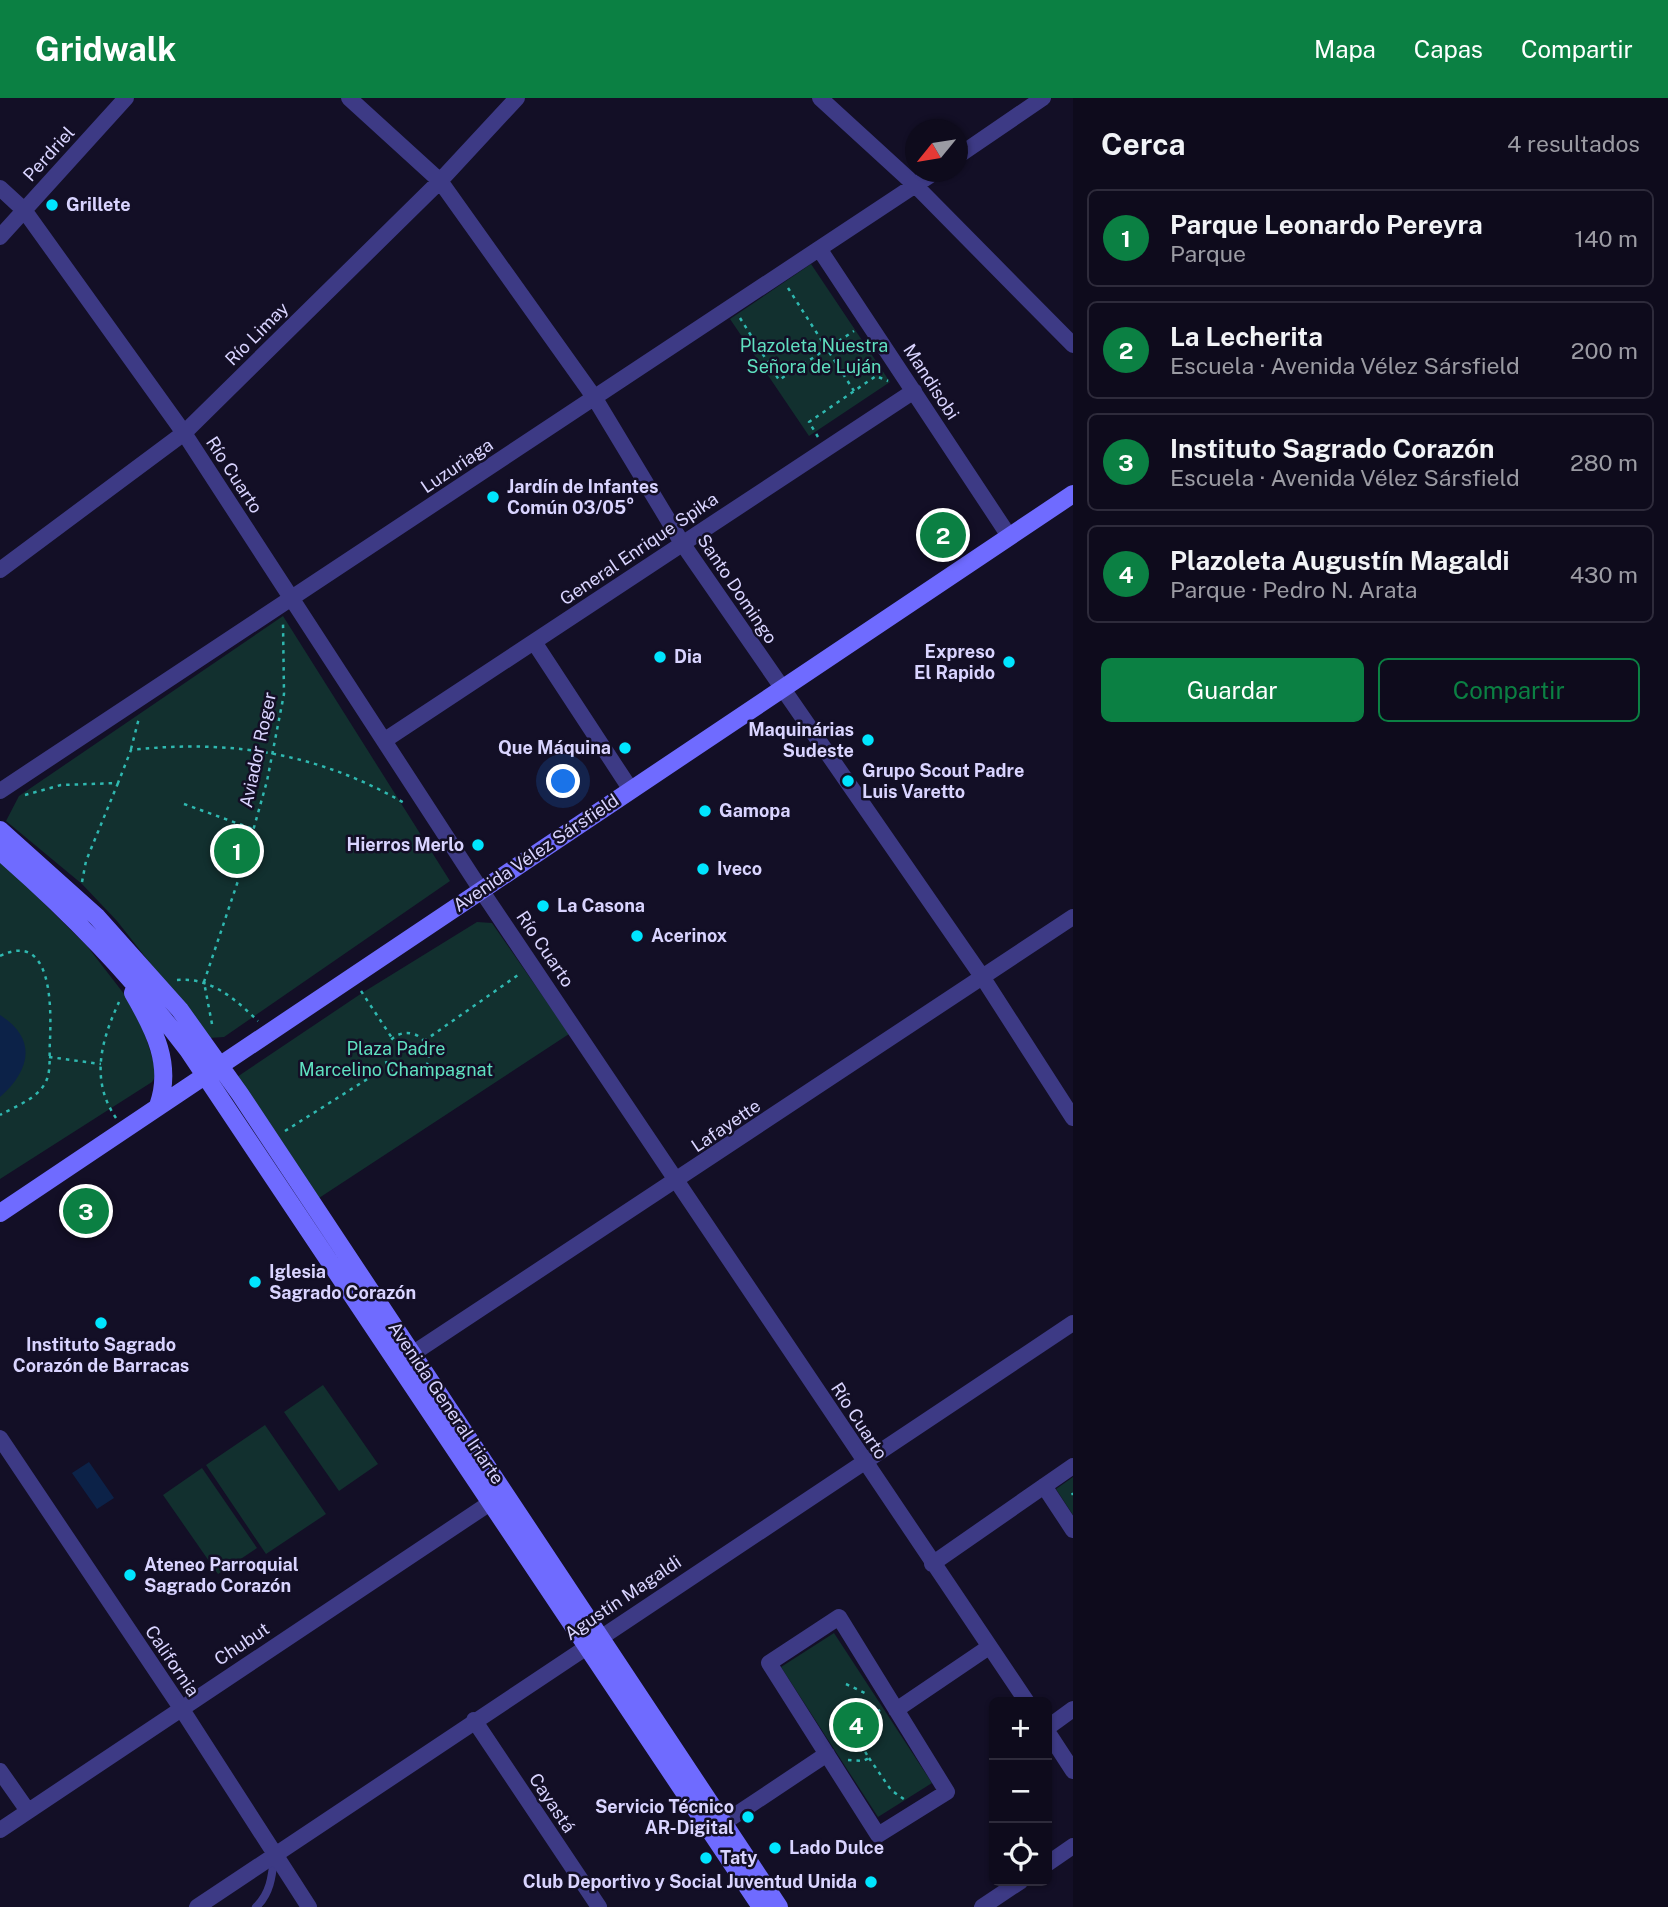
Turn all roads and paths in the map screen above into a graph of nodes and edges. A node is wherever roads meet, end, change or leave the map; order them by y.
1 (126, 98) edge
2 (349, 98) edge
3 (517, 98) edge
4 (820, 98) edge
5 (1043, 98) edge
6 (968, 149) edge
7 (440, 181) junction
8 (920, 182) edge
9 (915, 185) junction
10 (0, 188) edge
11 (24, 210) junction
12 (0, 237) edge
13 (820, 250) junction
14 (780, 276) junction
15 (733, 307) junction
16 (869, 322) junction
17 (1073, 345) edge
18 (827, 349) junction
19 (854, 391) junction
20 (914, 391) junction
21 (838, 393) dead end
22 (594, 397) junction
23 (842, 400) junction
24 (184, 433) junction
25 (826, 449) junction
26 (1073, 494) edge
27 (1009, 536) junction
28 (682, 543) junction
29 (0, 570) edge
30 (292, 601) junction
31 (534, 642) junction
32 (782, 691) junction
33 (135, 703) junction
34 (385, 740) junction
35 (131, 750) junction
36 (273, 751) junction
37 (118, 783) junction
38 (631, 790) junction
39 (0, 791) edge
40 (19, 796) dead end
41 (184, 803) dead end
42 (409, 806) dead end
43 (0, 830) edge
44 (253, 830) junction
45 (0, 850) edge
46 (481, 890) junction
47 (79, 898) junction
48 (1073, 917) edge
49 (103, 946) junction
50 (0, 956) edge
51 (533, 966) junction
52 (351, 977) junction
53 (983, 978) junction
54 (204, 982) junction
55 (158, 986) junction
56 (133, 993) junction
57 (270, 1031) junction
58 (392, 1038) junction
59 (202, 1041) junction
60 (424, 1041) junction
61 (49, 1057) junction
62 (101, 1064) junction
63 (388, 1066) junction
64 (212, 1070) junction
65 (158, 1107) junction
66 (0, 1115) edge
67 (1073, 1118) edge
68 (124, 1129) junction
69 (271, 1140) junction
70 (678, 1181) junction
71 (0, 1213) edge
72 (1073, 1323) edge
73 (406, 1358) junction
74 (1, 1441) edge
75 (862, 1461) junction
76 (1073, 1466) edge
77 (1044, 1486) junction
78 (499, 1497) junction
79 (1073, 1530) edge
80 (932, 1564) junction
81 (594, 1640) junction
82 (989, 1647) junction
83 (846, 1684) dead end
84 (1024, 1697) edge
85 (181, 1708) junction
86 (1073, 1709) edge
87 (896, 1710) junction
88 (878, 1711) junction
89 (474, 1720) junction
90 (1052, 1725) edge
91 (851, 1728) junction
92 (1052, 1737) edge
93 (827, 1754) junction
94 (869, 1758) junction
95 (0, 1771) edge
96 (1073, 1771) edge
97 (28, 1811) junction
98 (916, 1811) junction
99 (718, 1826) junction
100 (0, 1830) edge
101 (1073, 1846) edge
102 (274, 1855) junction
103 (1052, 1861) edge
104 (1014, 1886) edge
105 (197, 1907) edge
106 (256, 1907) edge
107 (309, 1907) edge
108 (599, 1907) edge
109 (761, 1907) edge
110 (779, 1907) edge
111 (982, 1907) edge

1 - 11 street, Perdriel
2 - 7 street, Santo Domingo
3 - 7 street, Río Limay
4 - 9 street
5 - 6 street
7 - 22 street, Santo Domingo
7 - 24 street, Río Limay
8 - 9 street, Luzuriaga
9 - 13 street, Luzuriaga
9 - 17 street
10 - 11 street, Río Cuarto
11 - 12 street, Perdriel
11 - 24 street, Río Cuarto
13 - 14 street, Luzuriaga
13 - 16 street, Mandisobi
14 - 15 street, Luzuriaga
14 - 18 path
15 - 18 path
15 - 22 street, Luzuriaga
16 - 18 path
16 - 20 street, Mandisobi
18 - 19 path
19 - 20 path
19 - 23 path
20 - 25 street, General Enrique Spika
20 - 27 street, Mandisobi
21 - 23 path
22 - 28 street, Santo Domingo
22 - 30 street, Luzuriaga
23 - 25 path
24 - 29 street, Río Limay
24 - 30 street, Río Cuarto
25 - 28 street, General Enrique Spika
26 - 27 main road, Avenida Vélez Sársfield
27 - 32 main road, Avenida Vélez Sársfield
28 - 31 street, General Enrique Spika
28 - 32 street, Santo Domingo
30 - 33 street, Luzuriaga
30 - 34 street, Río Cuarto
30 - 36 path, Aviador Roger
31 - 34 street, General Enrique Spika
31 - 38 street
32 - 38 main road, Avenida Vélez Sársfield
32 - 53 street, Santo Domingo
33 - 35 path
33 - 39 street, Luzuriaga
34 - 46 street, Río Cuarto
35 - 36 path
35 - 37 path
36 - 42 path
36 - 44 path, Aviador Roger
37 - 40 path
37 - 47 path
38 - 46 main road, Avenida Vélez Sársfield
41 - 44 path
43 - 47 main road, Avenida General Iriarte
44 - 54 path, Aviador Roger
45 - 49 main road, Avenida General Iriarte
46 - 51 street, Río Cuarto
46 - 52 main road, Avenida Vélez Sársfield
47 - 55 main road, Avenida General Iriarte
48 - 53 street, Lafayette
49 - 56 main road
49 - 64 main road, Avenida General Iriarte
50 - 61 path
51 - 60 path
51 - 70 street, Río Cuarto
52 - 57 main road, Avenida Vélez Sársfield
52 - 58 path
53 - 67 street, Santo Domingo
53 - 70 street, Lafayette
54 - 55 path
54 - 57 path
54 - 59 path, Aviador Roger
55 - 59 main road, Avenida General Iriarte
56 - 62 path
56 - 65 main road
57 - 64 main road, Avenida Vélez Sársfield
58 - 60 path
58 - 63 path
59 - 64 main road, Avenida General Iriarte
60 - 63 path
61 - 62 path
61 - 66 path
62 - 68 path
63 - 69 path
64 - 65 main road, Avenida Vélez Sársfield
64 - 69 main road, Avenida General Iriarte
64 - 73 main road, Avenida General Iriarte
65 - 68 main road, Avenida Vélez Sársfield
68 - 71 main road, Avenida Vélez Sársfield
69 - 73 main road, Avenida General Iriarte
70 - 73 street, Lafayette
70 - 75 street, Río Cuarto
72 - 75 street, Agustín Magaldi
73 - 78 main road, Avenida General Iriarte
74 - 85 street, California
75 - 80 street, Río Cuarto
75 - 81 street, Agustín Magaldi
76 - 77 street
77 - 79 street
77 - 80 street
78 - 81 main road, Avenida General Iriarte
78 - 85 street, Chubut
80 - 82 street, Río Cuarto
81 - 89 street, Agustín Magaldi
81 - 99 main road, Avenida General Iriarte
82 - 84 street, Río Cuarto
82 - 87 street
83 - 88 path
85 - 97 street, Chubut
85 - 102 street, California
86 - 90 street
87 - 88 path
87 - 93 street
87 - 98 street
88 - 91 path
89 - 102 street, Agustín Magaldi
89 - 108 street, Cayastá
91 - 93 path
91 - 94 path
92 - 96 street
93 - 94 path
93 - 98 street
93 - 99 street
94 - 98 path
95 - 97 street
97 - 100 street, Chubut
99 - 109 main road, Avenida General Iriarte
99 - 110 main road, Avenida General Iriarte
101 - 103 street
102 - 105 street, Agustín Magaldi
102 - 106 lane
102 - 107 street, California
104 - 111 street

